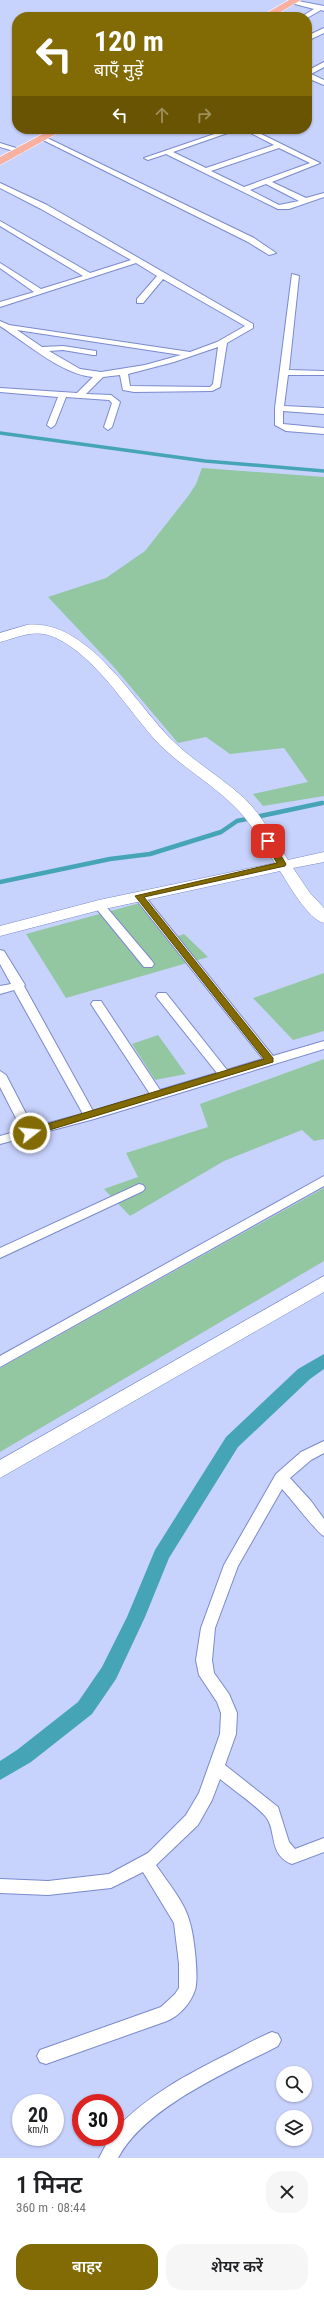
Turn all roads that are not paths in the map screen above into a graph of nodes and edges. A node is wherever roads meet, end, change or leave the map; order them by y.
1 (294, 1) edge
2 (323, 8) edge
3 (274, 12) edge
4 (312, 13) joint
5 (324, 15) edge
6 (324, 30) edge
7 (312, 36) edge
8 (324, 64) edge
9 (312, 71) edge
10 (312, 77) edge
11 (324, 83) edge
12 (51, 134) edge
13 (221, 134) edge
14 (257, 134) edge
15 (43, 138) junction
16 (0, 145) edge
17 (282, 145) junction
18 (20, 151) junction
19 (167, 152) junction
20 (148, 158) dead end
21 (0, 162) edge
22 (205, 171) junction
23 (267, 182) junction
24 (0, 186) edge
25 (244, 190) junction
26 (324, 195) edge
27 (305, 201) junction
28 (0, 223) edge
29 (272, 253) dead end
30 (136, 261) junction
31 (0, 265) edge
32 (10, 271) junction
33 (0, 274) edge
34 (162, 275) junction
35 (90, 276) junction
36 (294, 276) dead end
37 (41, 293) junction
38 (140, 301) dead end
39 (0, 305) edge
40 (1, 324) edge
41 (223, 342) junction
42 (43, 349) junction
43 (93, 353) dead end
44 (190, 353) junction
45 (285, 372) junction
46 (124, 374) junction
47 (324, 374) edge
48 (100, 375) junction
49 (0, 390) edge
50 (63, 394) junction
51 (80, 395) junction
52 (279, 408) junction
53 (324, 411) edge
54 (51, 425) dead end
55 (108, 428) dead end
56 (324, 431) edge
57 (0, 638) edge
58 (324, 857) edge
59 (278, 858) junction
60 (139, 896) junction
61 (100, 905) junction
62 (324, 918) edge
63 (0, 931) edge
64 (0, 954) edge
65 (148, 964) dead end
66 (19, 985) junction
67 (0, 990) edge
68 (162, 996) dead end
69 (97, 1004) dead end
70 (324, 1045) edge
71 (270, 1060) junction
72 (224, 1074) junction
73 (0, 1075) edge
74 (157, 1095) junction
75 (90, 1116) junction
76 (30, 1133) junction
77 (0, 1140) edge
78 (324, 1180) edge
79 (139, 1188) dead end
80 (1, 1250) edge
81 (324, 1283) edge
82 (0, 1362) edge
83 (324, 1446) edge
84 (0, 1470) edge
85 (281, 1478) junction
86 (324, 1529) edge
87 (217, 1768) junction
88 (324, 1845) edge
89 (146, 1863) junction
90 (0, 1886) edge
91 (272, 2040) dead end
92 (46, 2056) dead end
93 (108, 2158) edge

1 - 2 street
1 - 3 main road
2 - 4 street
4 - 5 street
6 - 7 street
8 - 9 street
10 - 11 street
12 - 15 main road
13 - 19 street
14 - 17 street
15 - 18 main road
15 - 29 street
16 - 18 street
17 - 22 street
17 - 23 street
18 - 21 main road
19 - 20 street
19 - 22 street
22 - 25 street
23 - 25 street
23 - 27 street
24 - 30 street
25 - 27 street
26 - 27 street
28 - 35 street
30 - 34 street
30 - 35 street
31 - 32 street
32 - 33 street
32 - 37 street
34 - 38 street
34 - 41 street
35 - 37 street
36 - 45 street
37 - 39 street
40 - 42 street
40 - 44 street
41 - 44 street
41 - 46 street
42 - 43 street
42 - 48 street
44 - 46 street
45 - 47 street
45 - 52 street
46 - 48 street
48 - 51 street
49 - 50 street
50 - 51 street
50 - 54 street
51 - 55 street
52 - 53 street
52 - 56 street
57 - 59 street
58 - 59 street
59 - 60 street
59 - 62 street
60 - 61 street
60 - 71 street
61 - 63 street
61 - 65 street
64 - 66 street
66 - 67 street
66 - 75 street
68 - 72 street
69 - 74 street
70 - 71 street
71 - 72 street
72 - 74 street
73 - 76 street
74 - 75 street
75 - 76 street
76 - 77 street
78 - 82 street
79 - 80 street
81 - 84 street
83 - 85 street
85 - 86 street
85 - 87 street
87 - 88 street
87 - 89 street
89 - 90 street
89 - 92 street
91 - 93 street

